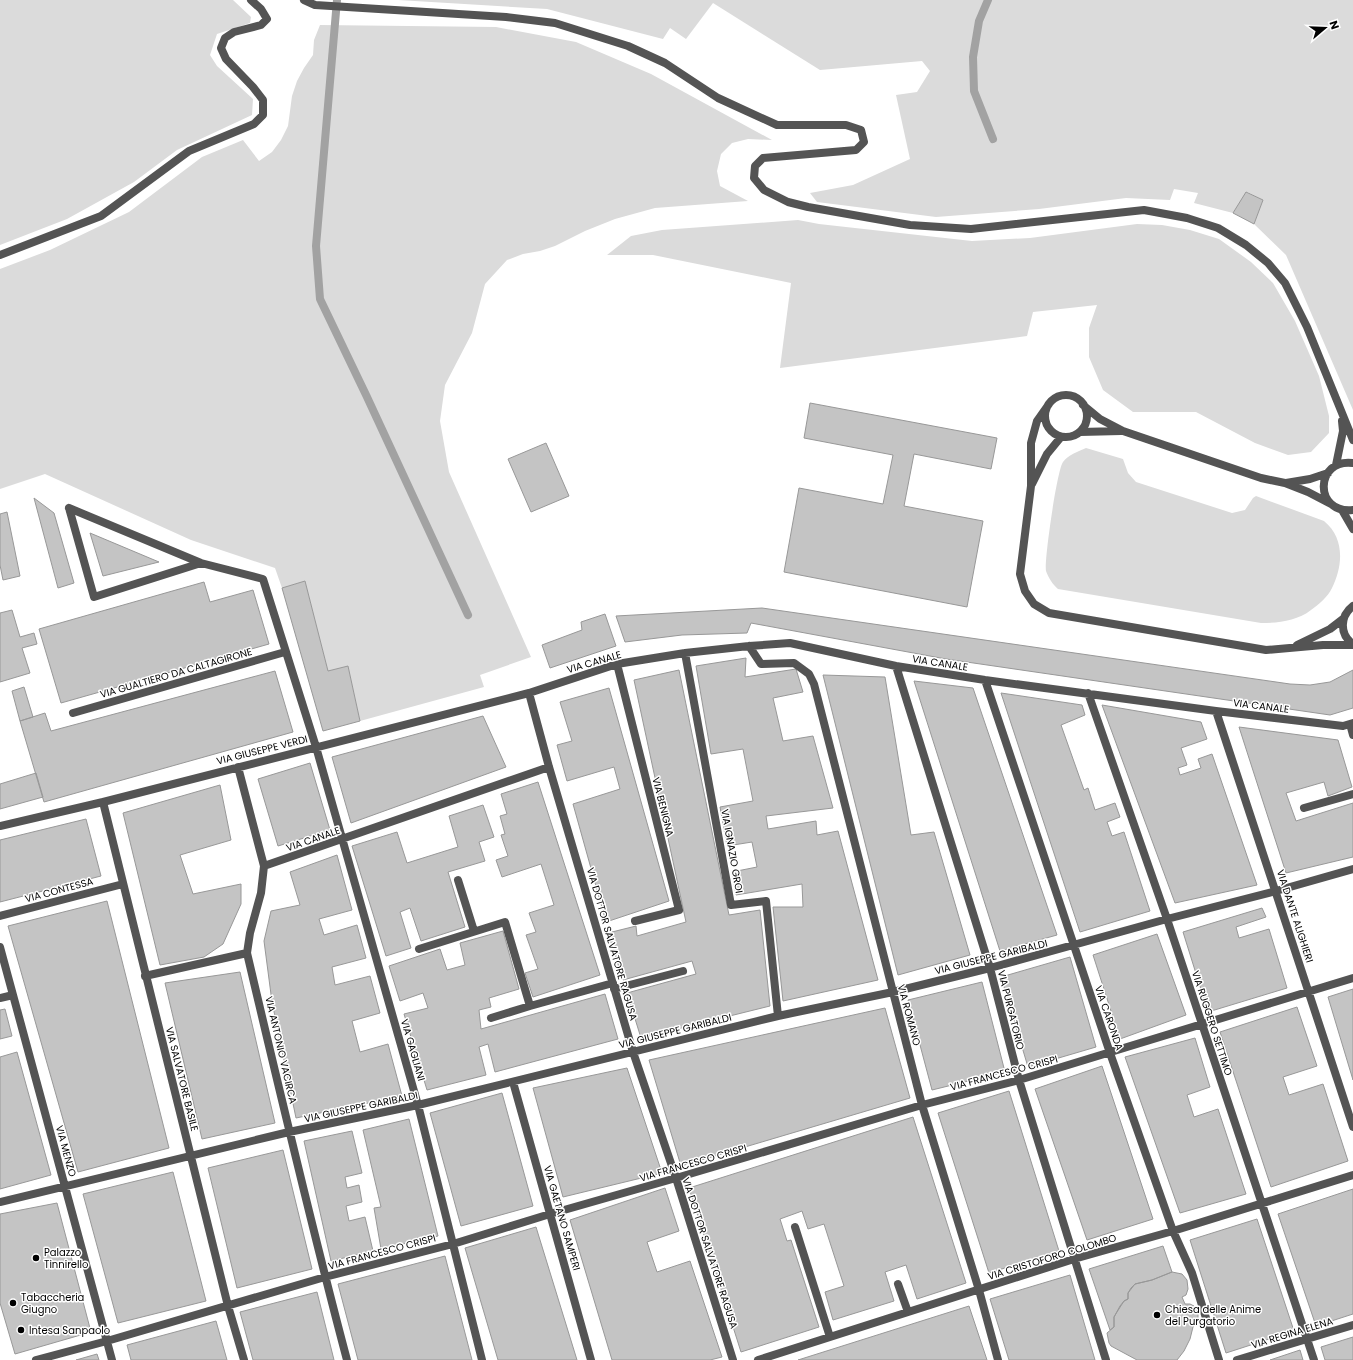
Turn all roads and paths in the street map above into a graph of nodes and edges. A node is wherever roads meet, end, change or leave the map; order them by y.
1 (251, 0) edge
2 (304, 0) edge
3 (0, 255) edge
4 (1049, 404) junction
5 (1083, 405) junction
6 (1341, 412) junction
7 (1123, 431) junction
8 (1080, 432) junction
9 (1061, 437) junction
10 (1353, 440) edge
11 (1353, 464) edge
12 (1336, 466) junction
13 (1328, 473) junction
14 (1285, 483) junction
15 (1031, 486) junction
16 (1331, 504) junction
17 (1342, 510) junction
18 (1353, 510) edge
19 (1353, 529) edge
20 (201, 563) junction
21 (1353, 600) edge
22 (1351, 608) edge
23 (1343, 619) junction
24 (1353, 644) edge
25 (749, 646) junction
26 (1289, 649) junction
27 (286, 652) junction
28 (685, 653) junction
29 (617, 664) junction
30 (896, 666) junction
31 (985, 680) junction
32 (529, 692) junction
33 (1088, 693) junction
34 (1216, 711) junction
35 (73, 713) dead end
36 (1351, 723) edge
37 (1353, 735) edge
38 (316, 747) junction
39 (238, 766) junction
40 (549, 767) junction
41 (1353, 794) edge
42 (102, 802) junction
43 (1304, 808) dead end
44 (0, 826) edge
45 (342, 839) junction
46 (264, 866) junction
47 (1353, 869) edge
48 (458, 880) dead end
49 (123, 884) junction
50 (1276, 891) junction
51 (0, 916) edge
52 (1167, 919) junction
53 (635, 921) dead end
54 (474, 931) junction
55 (1074, 945) junction
56 (0, 947) edge
57 (419, 949) dead end
58 (248, 952) junction
59 (990, 968) junction
60 (683, 971) dead end
61 (145, 976) junction
62 (1353, 978) edge
63 (614, 986) junction
64 (893, 992) junction
65 (1309, 992) junction
66 (13, 995) junction
67 (0, 998) edge
68 (530, 1006) junction
69 (778, 1016) junction
70 (491, 1018) dead end
71 (1202, 1024) junction
72 (633, 1052) junction
73 (1110, 1053) junction
74 (1019, 1080) junction
75 (513, 1082) junction
76 (418, 1105) junction
77 (922, 1105) junction
78 (1353, 1127) edge
79 (290, 1132) junction
80 (190, 1156) junction
81 (1353, 1175) edge
82 (676, 1178) junction
83 (65, 1187) junction
84 (0, 1202) edge
85 (1262, 1204) junction
86 (550, 1214) junction
87 (795, 1228) dead end
88 (1173, 1230) junction
89 (453, 1244) junction
90 (1074, 1259) junction
91 (325, 1277) junction
92 (898, 1284) dead end
93 (979, 1290) junction
94 (228, 1306) junction
95 (908, 1312) junction
96 (1353, 1325) edge
97 (830, 1337) junction
98 (1308, 1339) junction
99 (107, 1341) junction
100 (36, 1360) edge
101 (112, 1360) edge
102 (244, 1360) edge
103 (348, 1360) edge
104 (482, 1360) edge
105 (591, 1360) edge
106 (734, 1360) edge
107 (758, 1360) edge
108 (998, 1360) edge
109 (1106, 1360) edge
110 (1219, 1360) edge
111 (1237, 1360) edge
112 (1314, 1360) edge

1 - 3 street
2 - 6 street
4 - 5 street
4 - 9 street
4 - 15 street
5 - 7 street
5 - 8 street
6 - 10 street
6 - 12 street
7 - 8 street
7 - 14 street
8 - 9 street
9 - 15 street
11 - 12 street
12 - 13 street
13 - 14 street
13 - 16 street
14 - 16 street
15 - 26 street
16 - 17 street
17 - 18 street
17 - 19 street
20 - 20 street
20 - 27 street, VIA GAGLIANI
21 - 22 street
22 - 23 street
23 - 24 street
23 - 26 street
24 - 26 street
25 - 28 street, VIA CANALE
25 - 30 street, VIA CANALE
25 - 64 street, VIA ROMANO
27 - 35 street, VIA GUALTIERO DA CALTAGIRONE
27 - 38 street, VIA GAGLIANI
28 - 29 street, VIA CANALE
28 - 69 street, VIA IGNAZIO GROI
29 - 32 street, VIA CANALE
29 - 53 street, VIA BENIGNA
30 - 31 street, VIA CANALE
30 - 59 street, VIA PURGATORIO
31 - 33 street, VIA CANALE
31 - 55 street, VIA CARONDA
32 - 38 street, VIA GIUSEPPE VERDI
32 - 40 street, VIA DOTTOR SALVATORE RAGUSA
33 - 34 street, VIA CANALE
33 - 52 street, VIA RUGGERO SETTIMO
34 - 36 street, VIA CANALE
34 - 50 street, VIA DANTE ALIGHIERI
36 - 37 street
38 - 39 street, VIA GIUSEPPE VERDI
38 - 45 street, VIA GAGLIANI
39 - 42 street, VIA GIUSEPPE VERDI
39 - 46 street, VIA ANTONIO VACIRCA
40 - 45 street, VIA CANALE
40 - 63 street, VIA DOTTOR SALVATORE RAGUSA
41 - 43 street
42 - 44 street, VIA GIUSEPPE VERDI
42 - 49 street, VIA SALVATORE BASILE
45 - 46 street, VIA CANALE
45 - 76 street, VIA GAGLIANI
46 - 58 street, VIA ANTONIO VACIRCA
47 - 50 street, VIA GIUSEPPE GARIBALDI
48 - 54 street
49 - 51 street, VIA CONTESSA
49 - 61 street, VIA SALVATORE BASILE
50 - 52 street, VIA GIUSEPPE GARIBALDI
50 - 65 street, VIA DANTE ALIGHIERI
52 - 55 street, VIA GIUSEPPE GARIBALDI
52 - 71 street, VIA RUGGERO SETTIMO
54 - 57 street
54 - 68 street
55 - 59 street, VIA GIUSEPPE GARIBALDI
55 - 73 street, VIA CARONDA
56 - 66 street, VIA MENZO
58 - 61 street
58 - 79 street, VIA ANTONIO VACIRCA
59 - 64 street, VIA GIUSEPPE GARIBALDI
59 - 74 street, VIA PURGATORIO
60 - 63 street
61 - 80 street, VIA SALVATORE BASILE
62 - 65 street, VIA FRANCESCO CRISPI
63 - 68 street
63 - 72 street, VIA DOTTOR SALVATORE RAGUSA
64 - 69 street, VIA GIUSEPPE GARIBALDI
64 - 77 street, VIA ROMANO
65 - 71 street, VIA FRANCESCO CRISPI
65 - 78 street, VIA DANTE ALIGHIERI
66 - 67 street
66 - 83 street, VIA MENZO
68 - 70 street
69 - 72 street, VIA GIUSEPPE GARIBALDI
71 - 73 street, VIA FRANCESCO CRISPI
71 - 85 street, VIA RUGGERO SETTIMO
72 - 75 street, VIA GIUSEPPE GARIBALDI
72 - 82 street, VIA DOTTOR SALVATORE RAGUSA
73 - 74 street, VIA FRANCESCO CRISPI
73 - 88 street, VIA CARONDA
74 - 77 street, VIA FRANCESCO CRISPI
74 - 90 street, VIA PURGATORIO
75 - 76 street, VIA GIUSEPPE GARIBALDI
75 - 86 street, VIA GAETANO SAMPERI
76 - 79 street, VIA GIUSEPPE GARIBALDI
76 - 89 street, VIA GAGLIANI
77 - 82 street, VIA FRANCESCO CRISPI
77 - 93 street, VIA ROMANO
79 - 80 street, VIA GIUSEPPE GARIBALDI
79 - 91 street, VIA ANTONIO VACIRCA
80 - 83 street, VIA GIUSEPPE GARIBALDI
80 - 94 street, VIA SALVATORE BASILE
81 - 85 street, VIA CRISTOFORO COLOMBO
82 - 86 street, VIA FRANCESCO CRISPI
82 - 106 street, VIA DOTTOR SALVATORE RAGUSA
83 - 84 street, VIA GIUSEPPE GARIBALDI
83 - 99 street, VIA MENZO
85 - 88 street, VIA CRISTOFORO COLOMBO
85 - 98 street, VIA RUGGERO SETTIMO
86 - 89 street, VIA FRANCESCO CRISPI
86 - 105 street, VIA GAETANO SAMPERI
87 - 97 street
88 - 90 street, VIA CRISTOFORO COLOMBO
88 - 110 street, VIA CARONDA
89 - 91 street, VIA FRANCESCO CRISPI
89 - 104 street, VIA GAGLIANI
90 - 93 street, VIA CRISTOFORO COLOMBO
90 - 109 street, VIA PURGATORIO
91 - 94 street, VIA FRANCESCO CRISPI
91 - 103 street, VIA ANTONIO VACIRCA
92 - 95 street
93 - 95 street, VIA CRISTOFORO COLOMBO
93 - 108 street, VIA ROMANO
94 - 99 street, VIA FRANCESCO CRISPI
94 - 102 street, VIA SALVATORE BASILE
95 - 97 street, VIA CRISTOFORO COLOMBO
96 - 98 street, VIA REGINA ELENA
97 - 107 street, VIA CRISTOFORO COLOMBO
98 - 111 street, VIA REGINA ELENA
98 - 112 street, VIA RUGGERO SETTIMO
99 - 100 street, VIA FRANCESCO CRISPI
99 - 101 street, VIA MENZO

